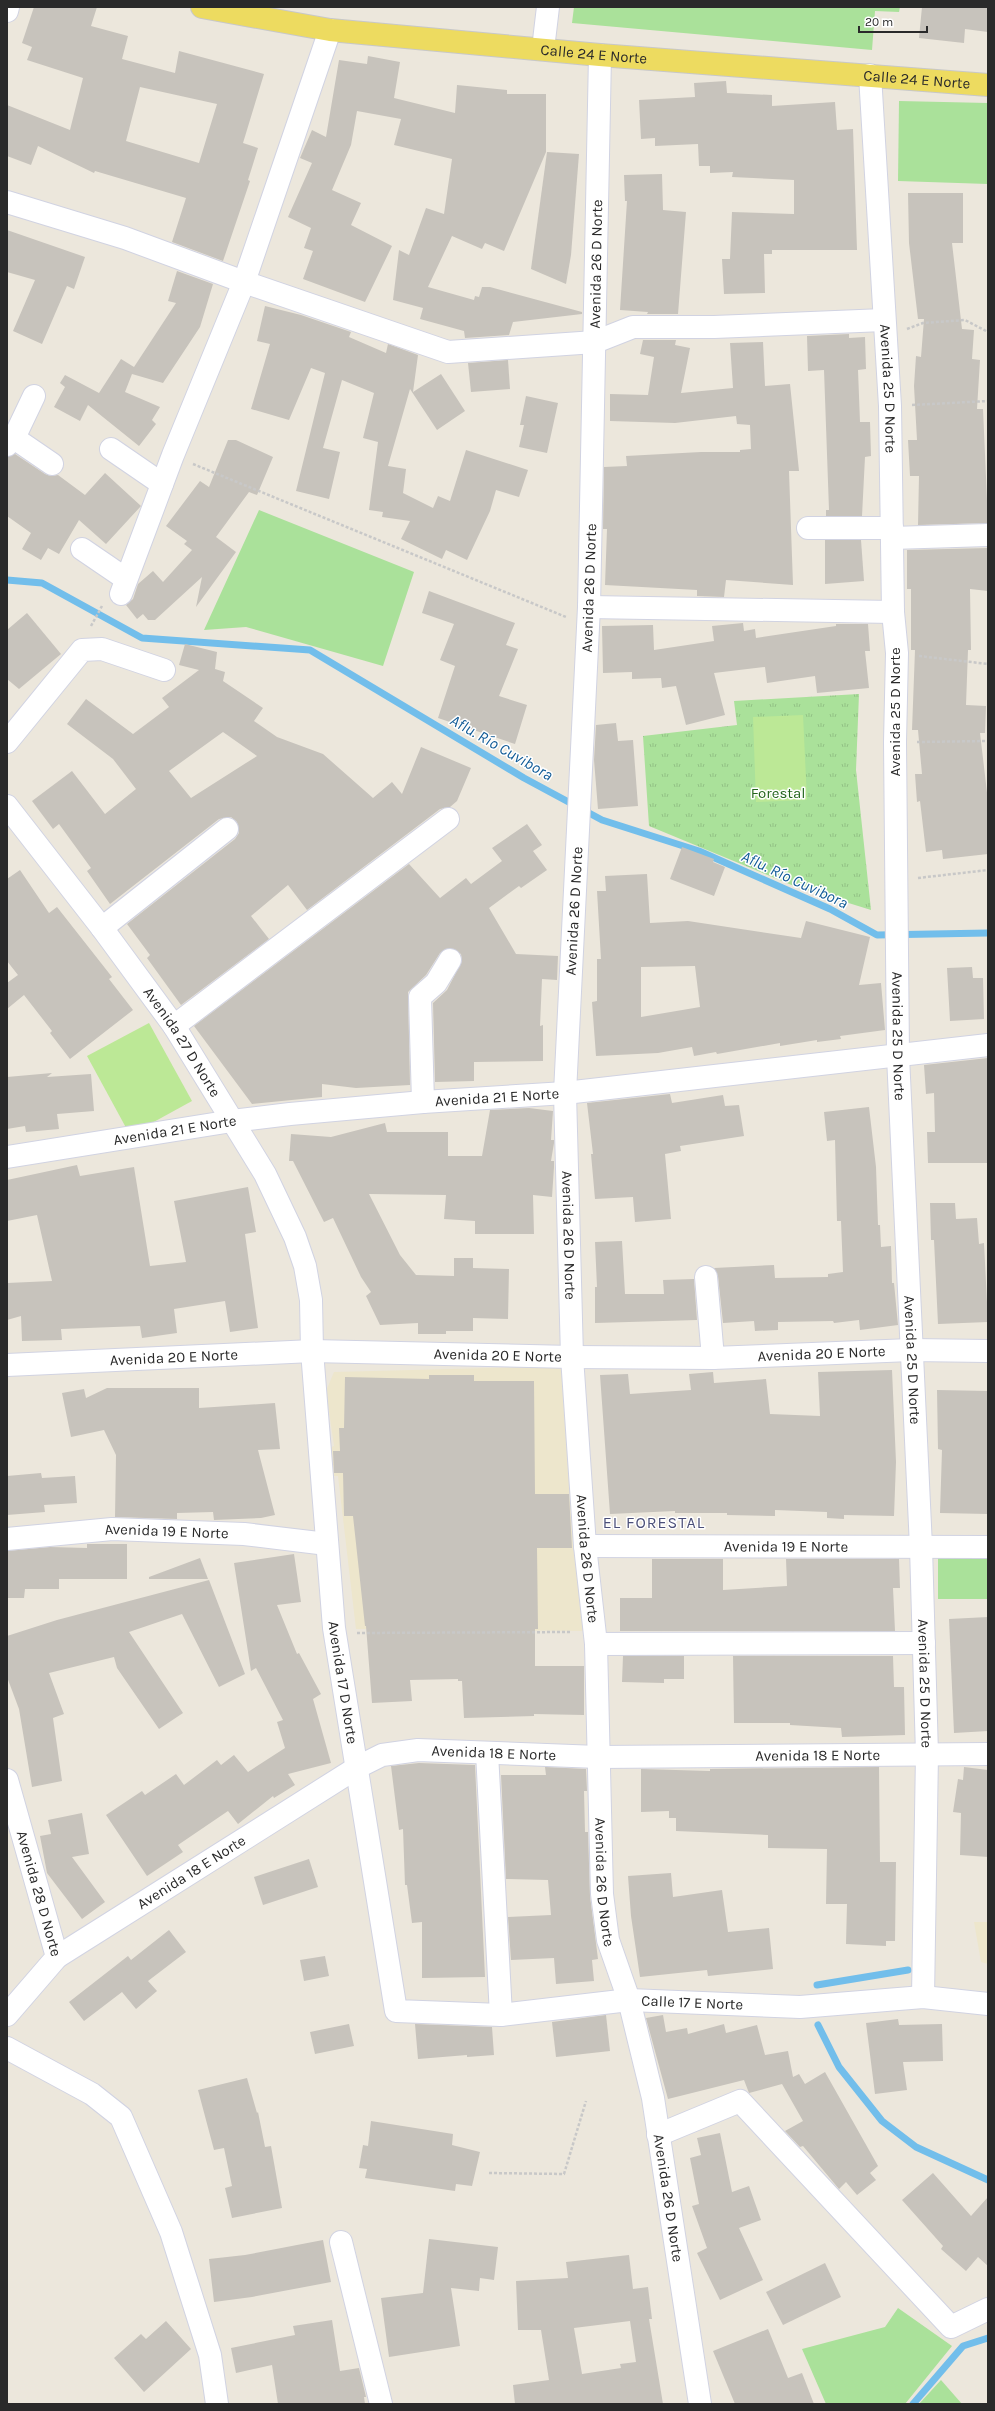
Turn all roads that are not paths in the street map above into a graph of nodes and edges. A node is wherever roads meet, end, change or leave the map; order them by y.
1 (8, 7) edge
2 (202, 7) edge
3 (548, 7) edge
4 (7, 11) edge
5 (330, 30) junction
6 (543, 49) junction
7 (600, 55) junction
8 (870, 75) junction
9 (988, 85) edge
10 (7, 202) edge
11 (244, 282) junction
12 (885, 328) junction
13 (595, 342) junction
14 (34, 396) dead end
15 (11, 442) edge
16 (111, 449) dead end
17 (52, 464) dead end
18 (162, 484) junction
19 (808, 528) dead end
20 (892, 533) junction
21 (988, 535) edge
22 (82, 549) dead end
23 (893, 612) junction
24 (589, 616) junction
25 (164, 670) dead end
26 (7, 742) edge
27 (7, 806) edge
28 (448, 819) dead end
29 (227, 829) dead end
30 (102, 928) junction
31 (450, 960) dead end
32 (174, 1026) junction
33 (988, 1045) edge
34 (898, 1056) junction
35 (565, 1093) junction
36 (423, 1102) junction
37 (232, 1120) junction
38 (7, 1157) edge
39 (706, 1277) dead end
40 (911, 1350) junction
41 (988, 1350) edge
42 (312, 1351) junction
43 (572, 1357) junction
44 (713, 1358) junction
45 (7, 1365) edge
46 (7, 1539) edge
47 (327, 1544) junction
48 (585, 1546) junction
49 (921, 1547) junction
50 (988, 1547) edge
51 (595, 1638) junction
52 (924, 1643) junction
53 (487, 1753) junction
54 (926, 1754) junction
55 (988, 1754) edge
56 (598, 1758) junction
57 (358, 1767) junction
58 (7, 1780) edge
59 (57, 1957) junction
60 (923, 1997) junction
61 (629, 2000) junction
62 (988, 2004) edge
63 (396, 2011) joint
64 (7, 2015) edge
65 (501, 2015) junction
66 (7, 2048) edge
67 (658, 2135) junction
68 (341, 2242) dead end
69 (988, 2309) edge
70 (217, 2404) edge
71 (381, 2404) edge
72 (700, 2404) edge

1 - 4 street
2 - 5 main road, Calle 24 E Norte
3 - 6 street
5 - 6 main road, Calle 24 E Norte
5 - 11 street
6 - 7 main road, Calle 24 E Norte
7 - 8 main road, Calle 24 E Norte
7 - 13 street, Avenida 26 D Norte
8 - 9 main road, Calle 24 E Norte
8 - 12 street, Avenida 25 D Norte
10 - 11 street
11 - 13 street
11 - 18 street
12 - 13 street
12 - 20 street, Avenida 25 D Norte
13 - 24 street, Avenida 26 D Norte
14 - 15 street
15 - 17 street
16 - 18 street
18 - 22 street
19 - 20 street
20 - 21 street
20 - 23 street, Avenida 25 D Norte
23 - 24 street
23 - 34 street, Avenida 25 D Norte
24 - 35 street, Avenida 26 D Norte
25 - 26 street
27 - 30 street, Avenida 27 D Norte
28 - 32 street
29 - 30 street
30 - 32 street, Avenida 27 D Norte
31 - 36 street
32 - 37 street, Avenida 27 D Norte
33 - 34 street, Avenida 21 E Norte
34 - 35 street, Avenida 21 E Norte
34 - 40 street, Avenida 25 D Norte
35 - 36 street, Avenida 21 E Norte
35 - 43 street, Avenida 26 D Norte
36 - 37 street, Avenida 21 E Norte
37 - 38 street, Avenida 21 E Norte
37 - 42 street, Avenida 27 D Norte
39 - 44 street
40 - 41 street, Avenida 20 E Norte
40 - 44 street, Avenida 20 E Norte
40 - 49 street, Avenida 25 D Norte
42 - 43 street, Avenida 20 E Norte
42 - 45 street, Avenida 20 E Norte
42 - 47 street, Avenida 17 D Norte
43 - 44 street, Avenida 20 E Norte
43 - 48 street, Avenida 26 D Norte
46 - 47 street, Avenida 19 E Norte
47 - 57 street, Avenida 17 D Norte
48 - 49 street, Avenida 19 E Norte
48 - 51 street, Avenida 26 D Norte
49 - 50 street, Avenida 19 E Norte
49 - 52 street, Avenida 25 D Norte
51 - 52 street
51 - 56 street, Avenida 26 D Norte
52 - 54 street, Avenida 25 D Norte
53 - 56 street, Avenida 18 E Norte
53 - 57 street, Avenida 18 E Norte
53 - 65 street
54 - 55 street, Avenida 18 E Norte
54 - 56 street, Avenida 18 E Norte
54 - 60 street, Avenida 25 D Norte
56 - 61 street, Avenida 26 D Norte
57 - 59 street, Avenida 18 E Norte
57 - 63 street, Avenida 17 D Norte
58 - 59 street, Avenida 28 D Norte
59 - 64 street, Avenida 28 D Norte
60 - 61 street, Calle 17 E Norte
60 - 62 street, Calle 17 E Norte
61 - 65 street, Calle 17 E Norte
61 - 67 street, Avenida 26 D Norte
63 - 65 street, Calle 17 E Norte
66 - 70 street
67 - 69 street
67 - 72 street, Avenida 26 D Norte
68 - 71 street

